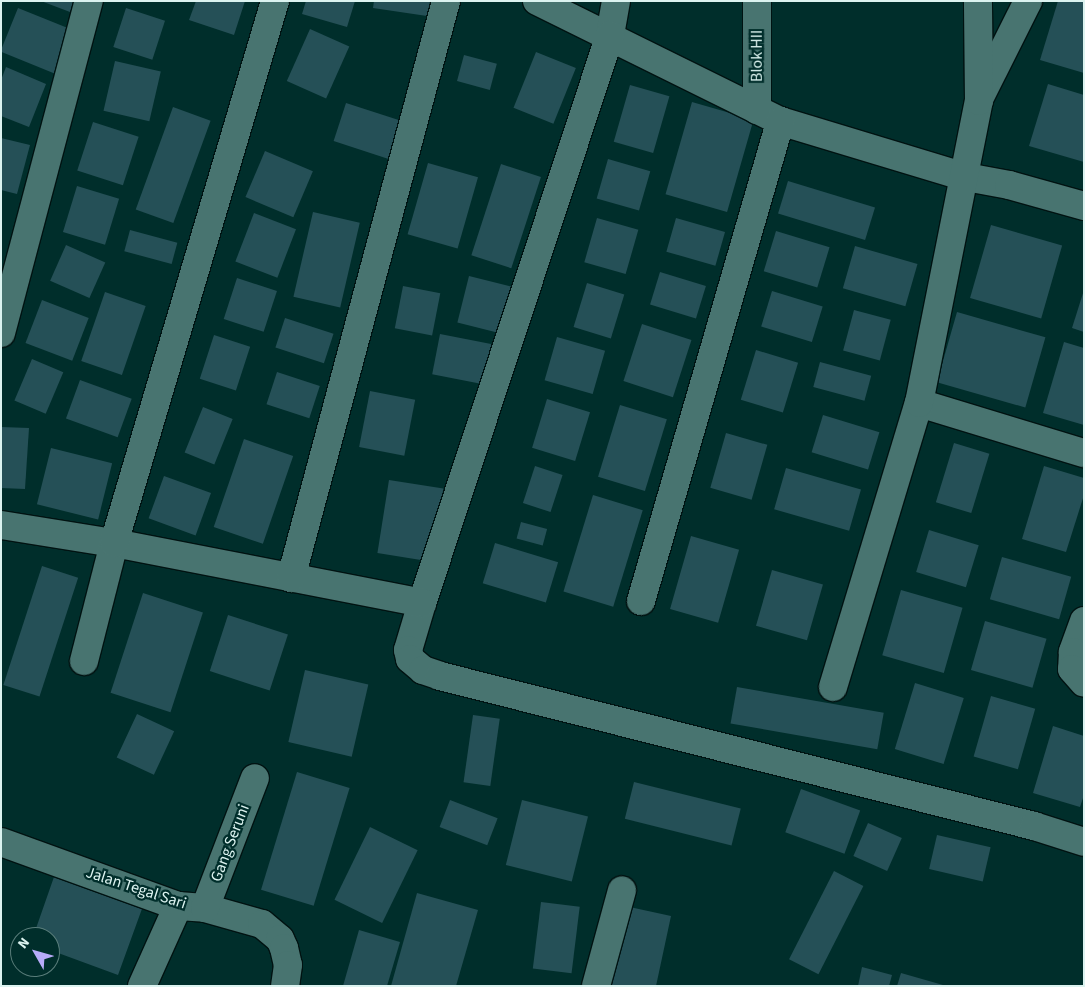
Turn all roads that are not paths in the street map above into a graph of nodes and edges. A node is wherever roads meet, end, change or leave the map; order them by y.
1 (90, 1) edge
2 (275, 1) edge
3 (446, 1) edge
4 (537, 1) edge
5 (616, 1) edge
6 (757, 1) edge
7 (978, 1) edge
8 (1028, 1) edge
9 (610, 35) junction
10 (978, 100) junction
11 (768, 116) junction
12 (966, 177) junction
13 (1084, 206) edge
14 (1, 333) edge
15 (918, 403) junction
16 (1084, 453) edge
17 (1, 525) edge
18 (114, 543) junction
19 (291, 578) junction
20 (641, 601) dead end
21 (422, 603) junction
22 (1084, 621) edge
23 (84, 661) dead end
24 (1084, 683) edge
25 (833, 687) dead end
26 (255, 778) dead end
27 (1, 842) edge
28 (1084, 842) edge
29 (622, 890) dead end
30 (178, 906) junction
31 (205, 908) junction
32 (142, 986) edge
33 (284, 986) edge
34 (596, 986) edge

1 - 14 street
2 - 18 street
3 - 19 street
4 - 9 street
5 - 9 street
6 - 11 street, Blok HII
7 - 10 street
8 - 10 street
9 - 11 street
9 - 21 street
10 - 12 street
11 - 12 street
11 - 20 street, Blok HII
12 - 13 street
12 - 15 street
15 - 16 street
15 - 25 street
17 - 18 street
18 - 19 street
18 - 23 street
19 - 21 street
21 - 28 street
22 - 24 street
26 - 31 street, Gang Seruni
27 - 30 street, Jalan Tegal Sari
29 - 34 street
30 - 31 street, Jalan Tegal Sari
30 - 32 street
31 - 33 street, Jalan Tegal Sari

